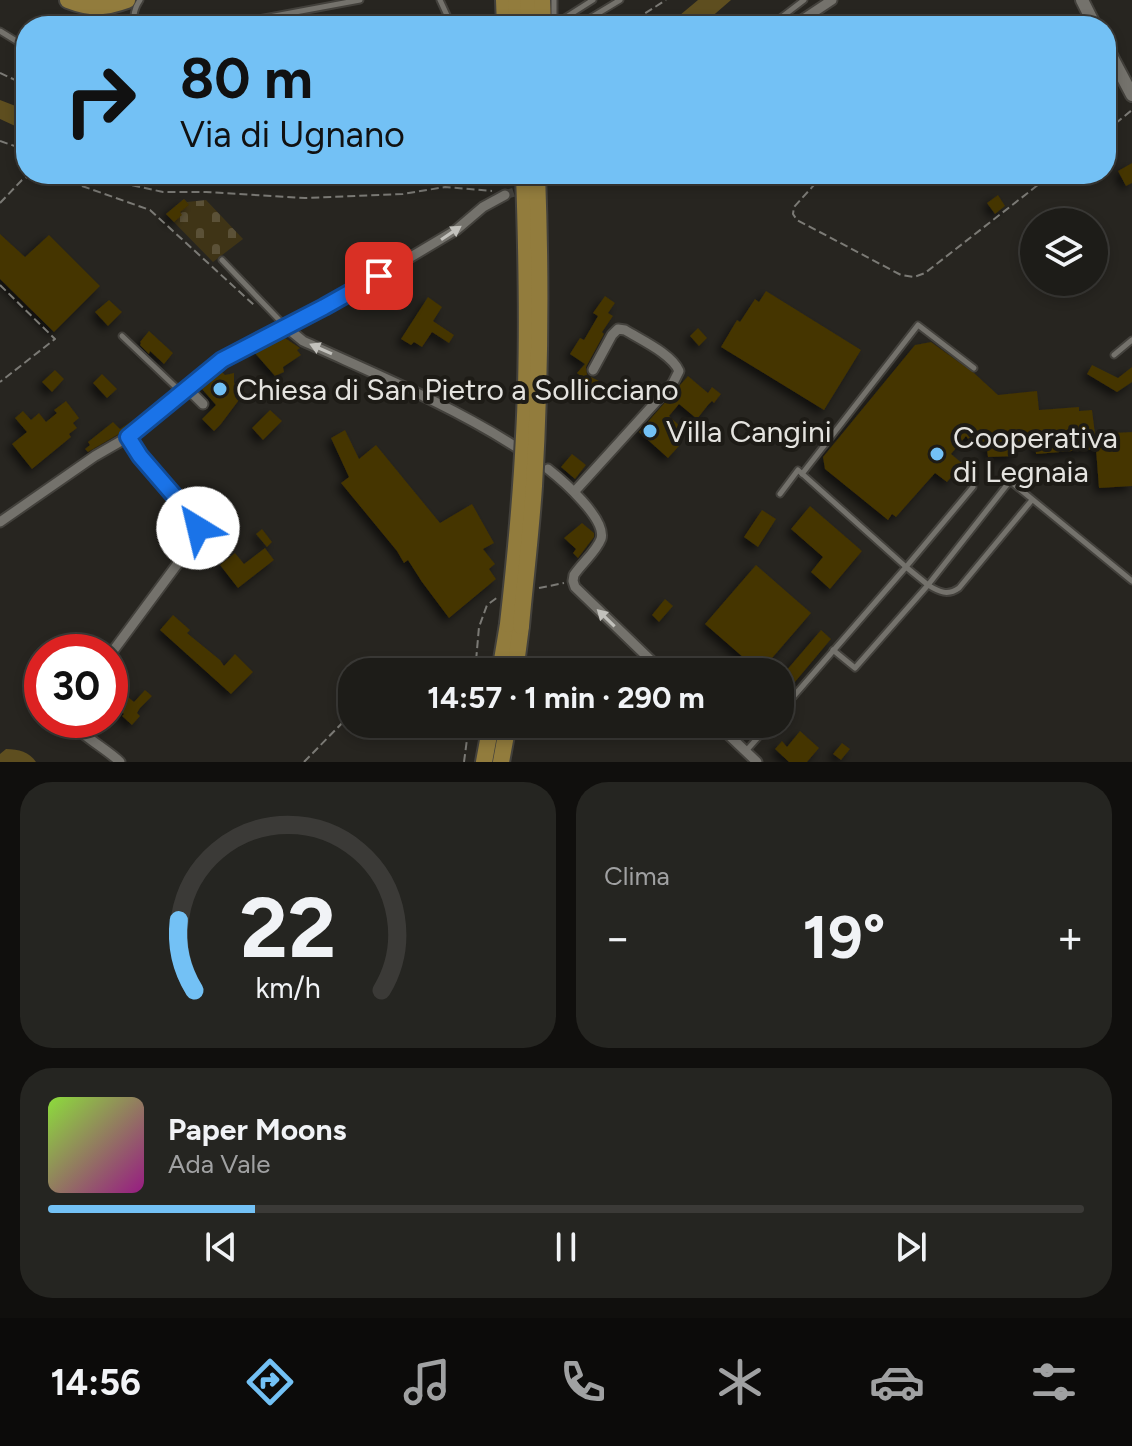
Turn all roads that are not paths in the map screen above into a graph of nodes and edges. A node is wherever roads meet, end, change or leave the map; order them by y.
1 (68, 0) edge
2 (127, 0) edge
3 (360, 0) edge
4 (593, 0) edge
5 (620, 0) edge
6 (804, 0) edge
7 (832, 0) edge
8 (85, 7) junction
9 (102, 16) edge
10 (274, 16) edge
11 (565, 16) edge
12 (594, 16) edge
13 (783, 16) edge
14 (808, 16) edge
15 (1116, 65) edge
16 (1132, 95) edge
17 (515, 184) edge
18 (524, 184) edge
19 (537, 184) edge
20 (554, 184) edge
21 (505, 195) tunnel mouth
22 (222, 260) dead end
23 (286, 327) junction
24 (122, 336) dead end
25 (1132, 340) edge
26 (1114, 355) dead end
27 (974, 368) dead end
28 (593, 370) dead end
29 (184, 390) junction
30 (203, 404) dead end
31 (128, 437) junction
32 (525, 438) junction
33 (548, 469) dead end
34 (802, 474) junction
35 (973, 487) dead end
36 (575, 491) junction
37 (780, 494) dead end
38 (1032, 500) junction
39 (0, 522) edge
40 (906, 567) junction
41 (1132, 581) edge
42 (928, 585) junction
43 (514, 625) junction
44 (126, 634) edge
45 (833, 650) junction
46 (504, 658) edge
47 (515, 658) edge
48 (649, 658) edge
49 (794, 696) edge
50 (90, 738) edge
51 (488, 738) edge
52 (505, 738) edge
53 (732, 738) edge
54 (758, 738) edge
55 (746, 752) junction
56 (120, 762) edge
57 (484, 762) edge
58 (501, 762) edge
59 (757, 762) edge

1 - 8 highway
2 - 8 highway
3 - 10 lane
4 - 11 lane
5 - 12 lane
6 - 13 lane
7 - 14 street
8 - 9 lane
15 - 16 main road
17 - 32 highway, bridge
18 - 32 highway, bridge
19 - 32 highway, bridge
20 - 32 highway, bridge
23 -> 21 street
22 - 23 lane
23 - 29 street
32 -> 23 street
24 - 29 lane
25 - 26 lane
27 - 34 lane
28 - 36 street
29 - 30 street
29 - 31 street
31 - 39 street
31 - 44 street
32 - 43 highway, bridge
33 - 36 street
34 - 37 lane
34 - 40 lane
35 - 40 lane
48 -> 36 street
38 - 41 lane
38 - 42 lane
38 - 42 lane
40 - 42 lane
40 - 45 lane
42 - 45 lane
43 - 46 highway
43 - 47 highway
45 - 49 lane
50 - 56 street
51 - 57 highway
52 - 58 highway
53 - 55 street
54 - 55 lane
55 - 59 street

